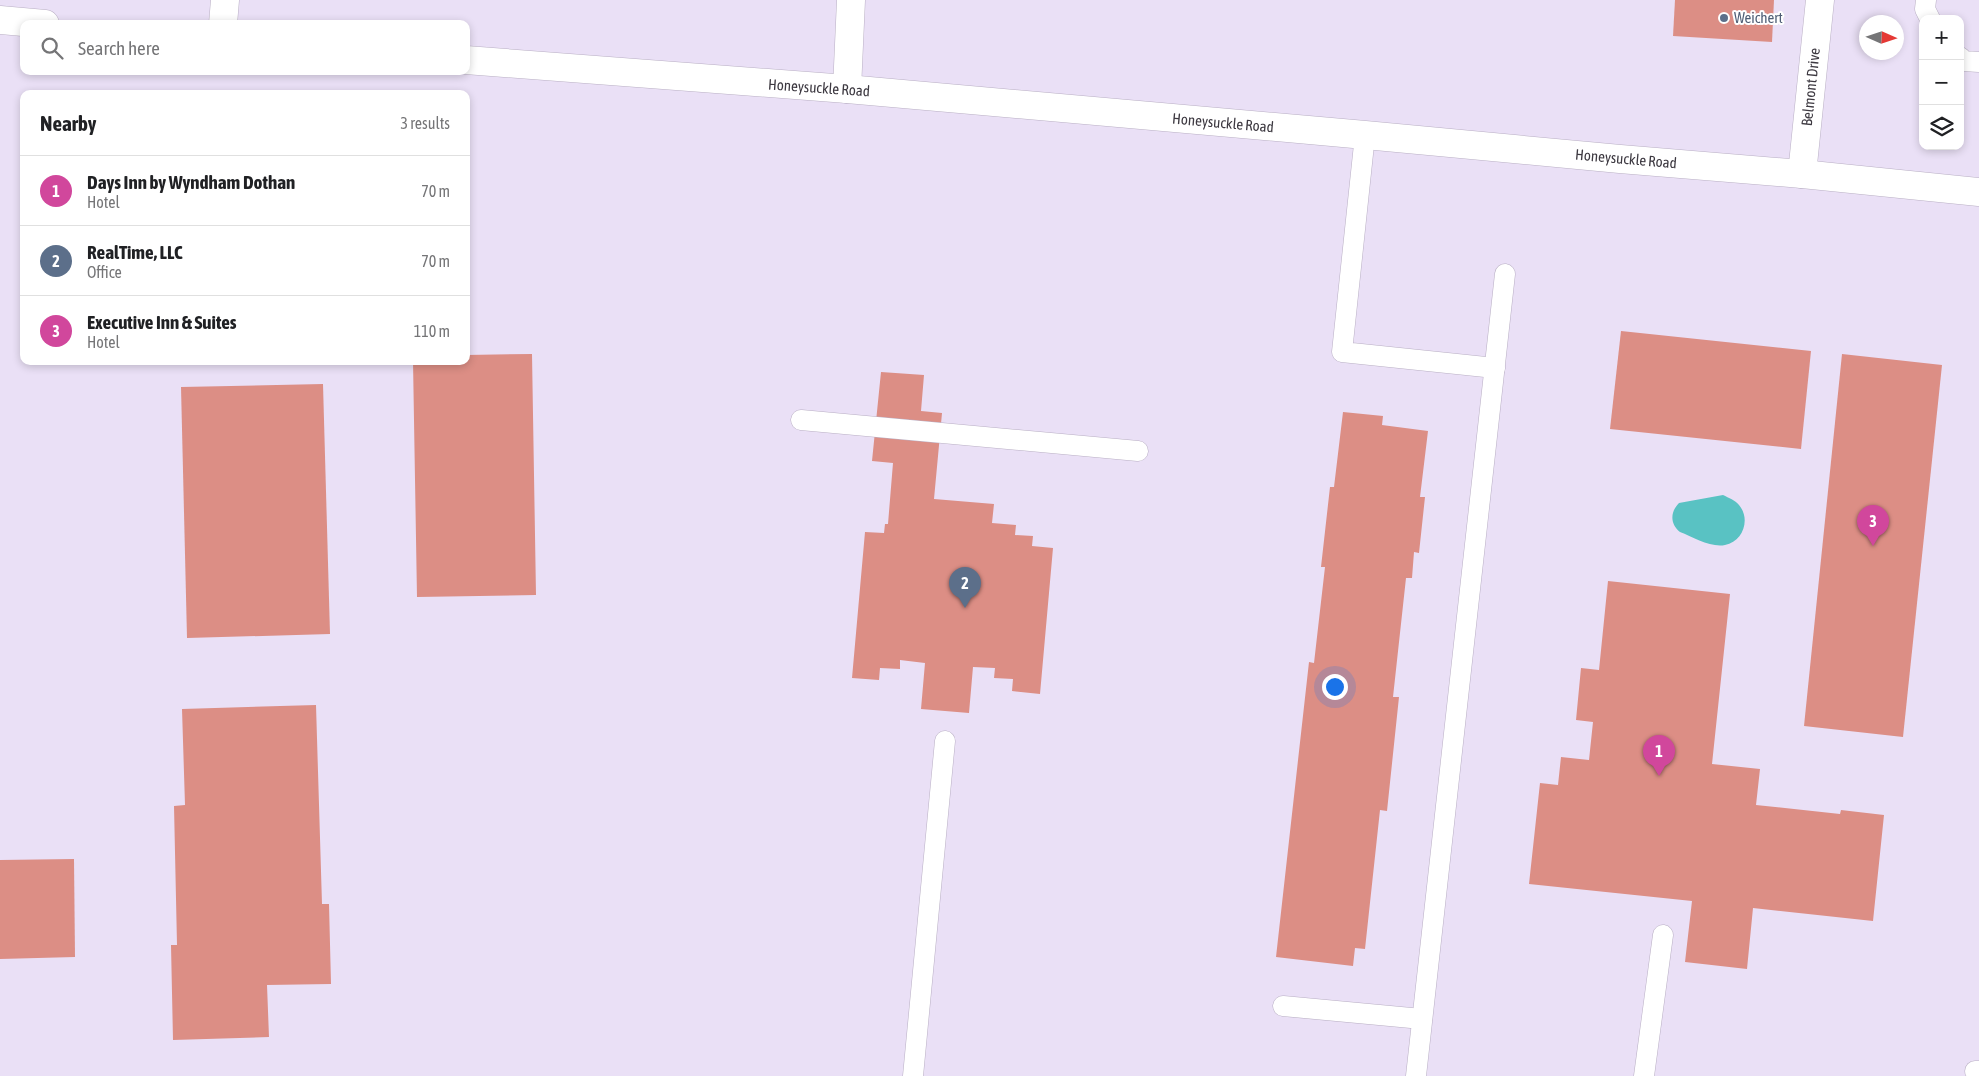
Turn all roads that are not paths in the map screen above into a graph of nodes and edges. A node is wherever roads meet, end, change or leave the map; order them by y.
1 (225, 0) edge
2 (851, 0) edge
3 (1820, 0) edge
4 (1926, 0) edge
5 (1928, 15) edge
6 (0, 20) edge
7 (223, 20) edge
8 (20, 22) edge
9 (470, 60) edge
10 (1964, 60) edge
11 (1979, 62) edge
12 (847, 89) junction
13 (1365, 135) junction
14 (1802, 174) junction
15 (1979, 192) edge
16 (1505, 274) dead end
17 (1494, 368) junction
18 (801, 420) dead end
19 (1138, 451) dead end
20 (945, 741) dead end
21 (1663, 935) dead end
22 (1283, 1006) dead end
23 (1422, 1019) junction
24 (913, 1076) edge
25 (1416, 1076) edge
26 (1644, 1076) edge

1 - 7 main road
2 - 12 main road
3 - 14 main road, Belmont Drive
4 - 5 lane
6 - 8 main road
9 - 12 main road, Honeysuckle Road
10 - 11 lane
12 - 13 main road, Honeysuckle Road
13 - 14 main road, Honeysuckle Road
13 - 17 lane
14 - 15 main road, Honeysuckle Road
16 - 17 lane
17 - 23 lane
18 - 19 lane
20 - 24 lane
21 - 26 lane
22 - 23 lane
23 - 25 lane

